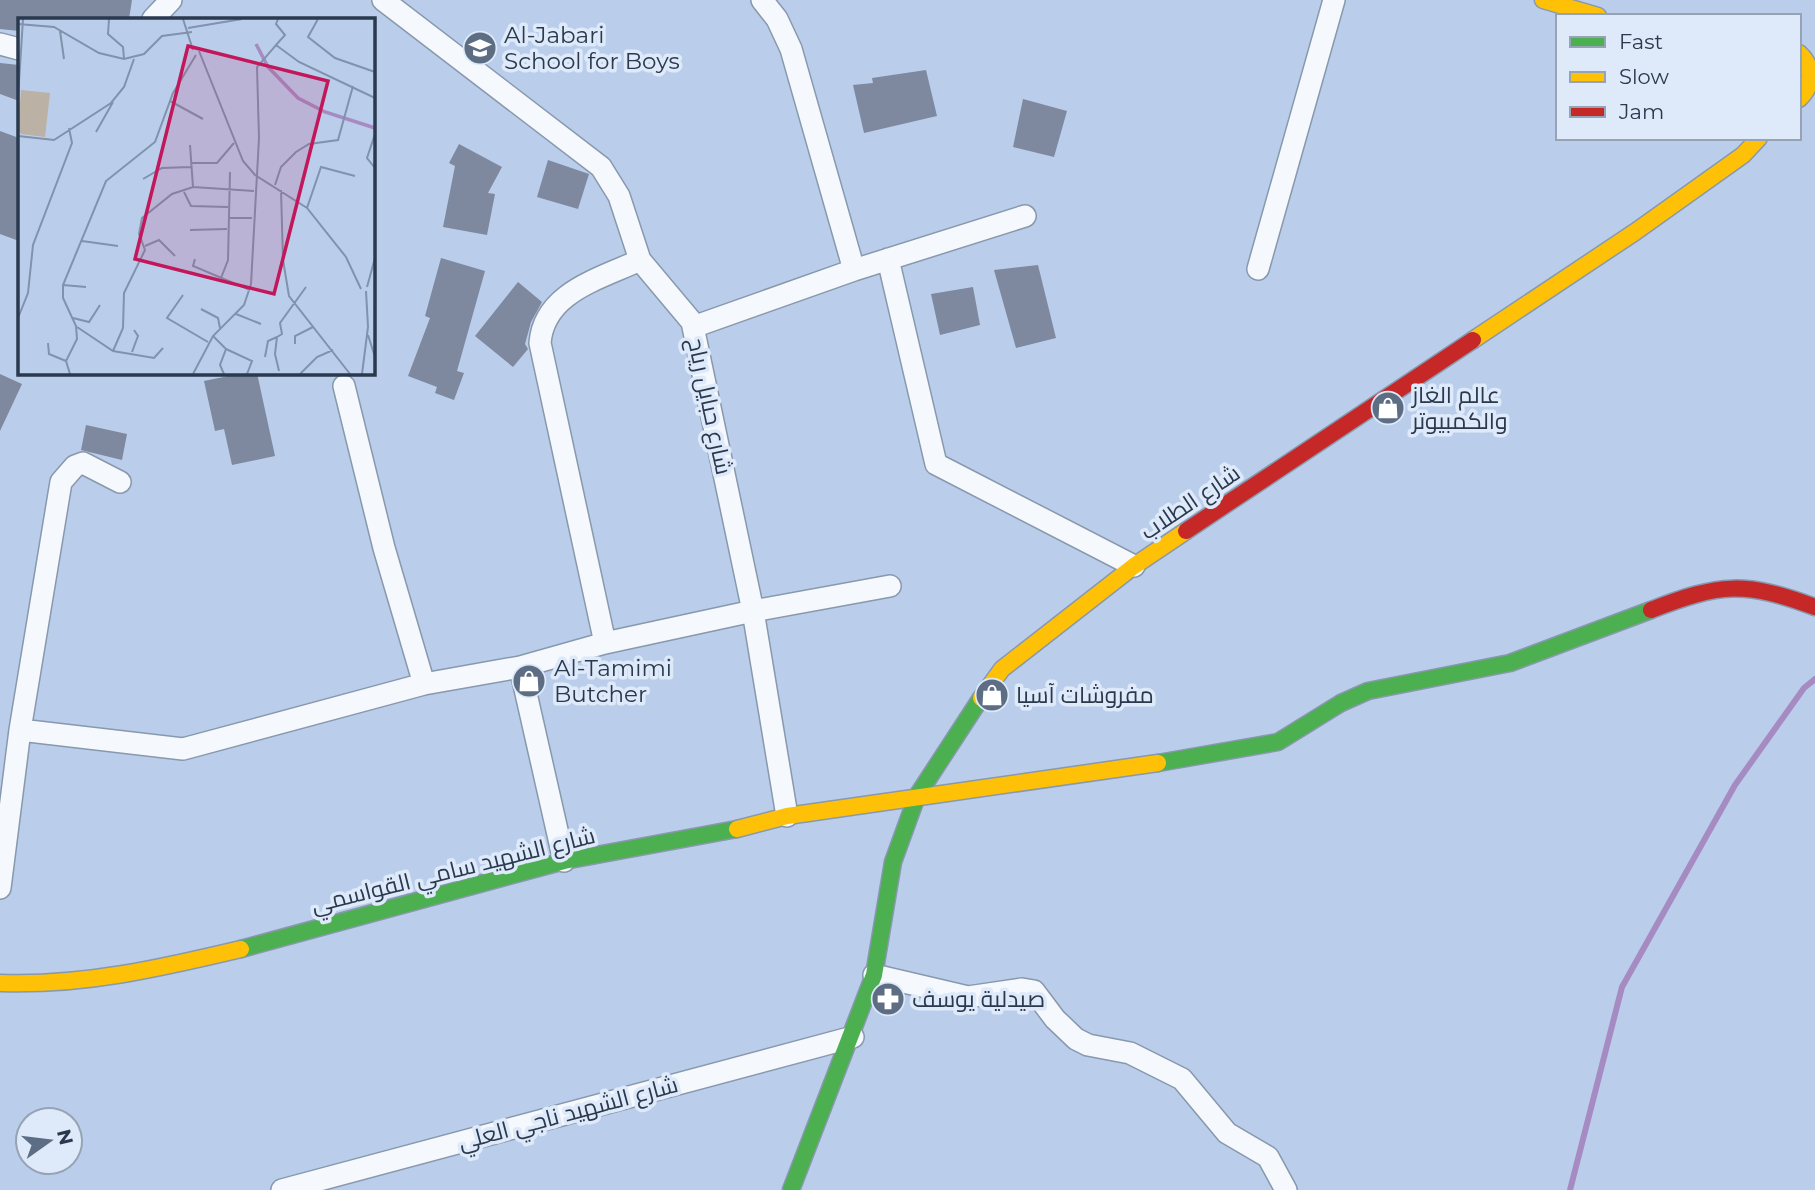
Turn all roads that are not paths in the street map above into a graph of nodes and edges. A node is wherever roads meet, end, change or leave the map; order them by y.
1 (172, 0) edge
2 (383, 0) edge
3 (762, 0) edge
4 (1334, 0) edge
5 (1543, 0) edge
6 (1591, 14) edge
7 (154, 18) edge
8 (0, 44) edge
9 (18, 49) edge
10 (1801, 54) edge
11 (1808, 92) edge
12 (1749, 140) edge
13 (1757, 140) edge
14 (1742, 155) junction
15 (1025, 216) dead end
16 (888, 259) junction
17 (640, 260) junction
18 (1258, 269) dead end
19 (854, 270) junction
20 (693, 327) junction
21 (344, 386) dead end
22 (120, 482) dead end
23 (1134, 566) junction
24 (890, 586) dead end
25 (1815, 607) edge
26 (753, 611) junction
27 (605, 643) junction
28 (520, 667) junction
29 (424, 684) junction
30 (20, 730) junction
31 (918, 796) junction
32 (787, 816) junction
33 (564, 861) junction
34 (0, 888) edge
35 (874, 975) junction
36 (0, 983) edge
37 (853, 1037) junction
38 (282, 1190) edge
39 (791, 1190) edge
40 (1286, 1190) edge

1 - 7 street
2 - 17 street, شارع حبايل رياح
3 - 19 street
4 - 18 street
5 - 6 street
8 - 9 street
10 - 11 street
12 - 14 street
13 - 14 street, شارع الطلاب
14 - 23 street, شارع الطلاب
15 - 16 street
16 - 19 street
16 - 23 street
17 - 20 street, شارع حبايل رياح
17 - 27 street
19 - 20 street
20 - 26 street, شارع حبايل رياح
21 - 29 street
22 - 30 street
23 - 31 street, شارع الطلاب
24 - 26 street
25 - 31 street, شارع الشهيد سامي القواسمي
26 - 27 street
26 - 32 street, شارع حبايل رياح
27 - 28 street
28 - 29 street
28 - 33 street
29 - 30 street
30 - 34 street
31 - 32 street, شارع الشهيد سامي القواسمي
31 - 35 street, شارع الطلاب
32 - 33 street, شارع الشهيد سامي القواسمي
33 - 36 street, شارع الشهيد سامي القواسمي
35 - 37 street, شارع الطلاب
35 - 40 street
37 - 38 street, شارع الشهيد ناجي العلي
37 - 39 street, شارع الطلاب

